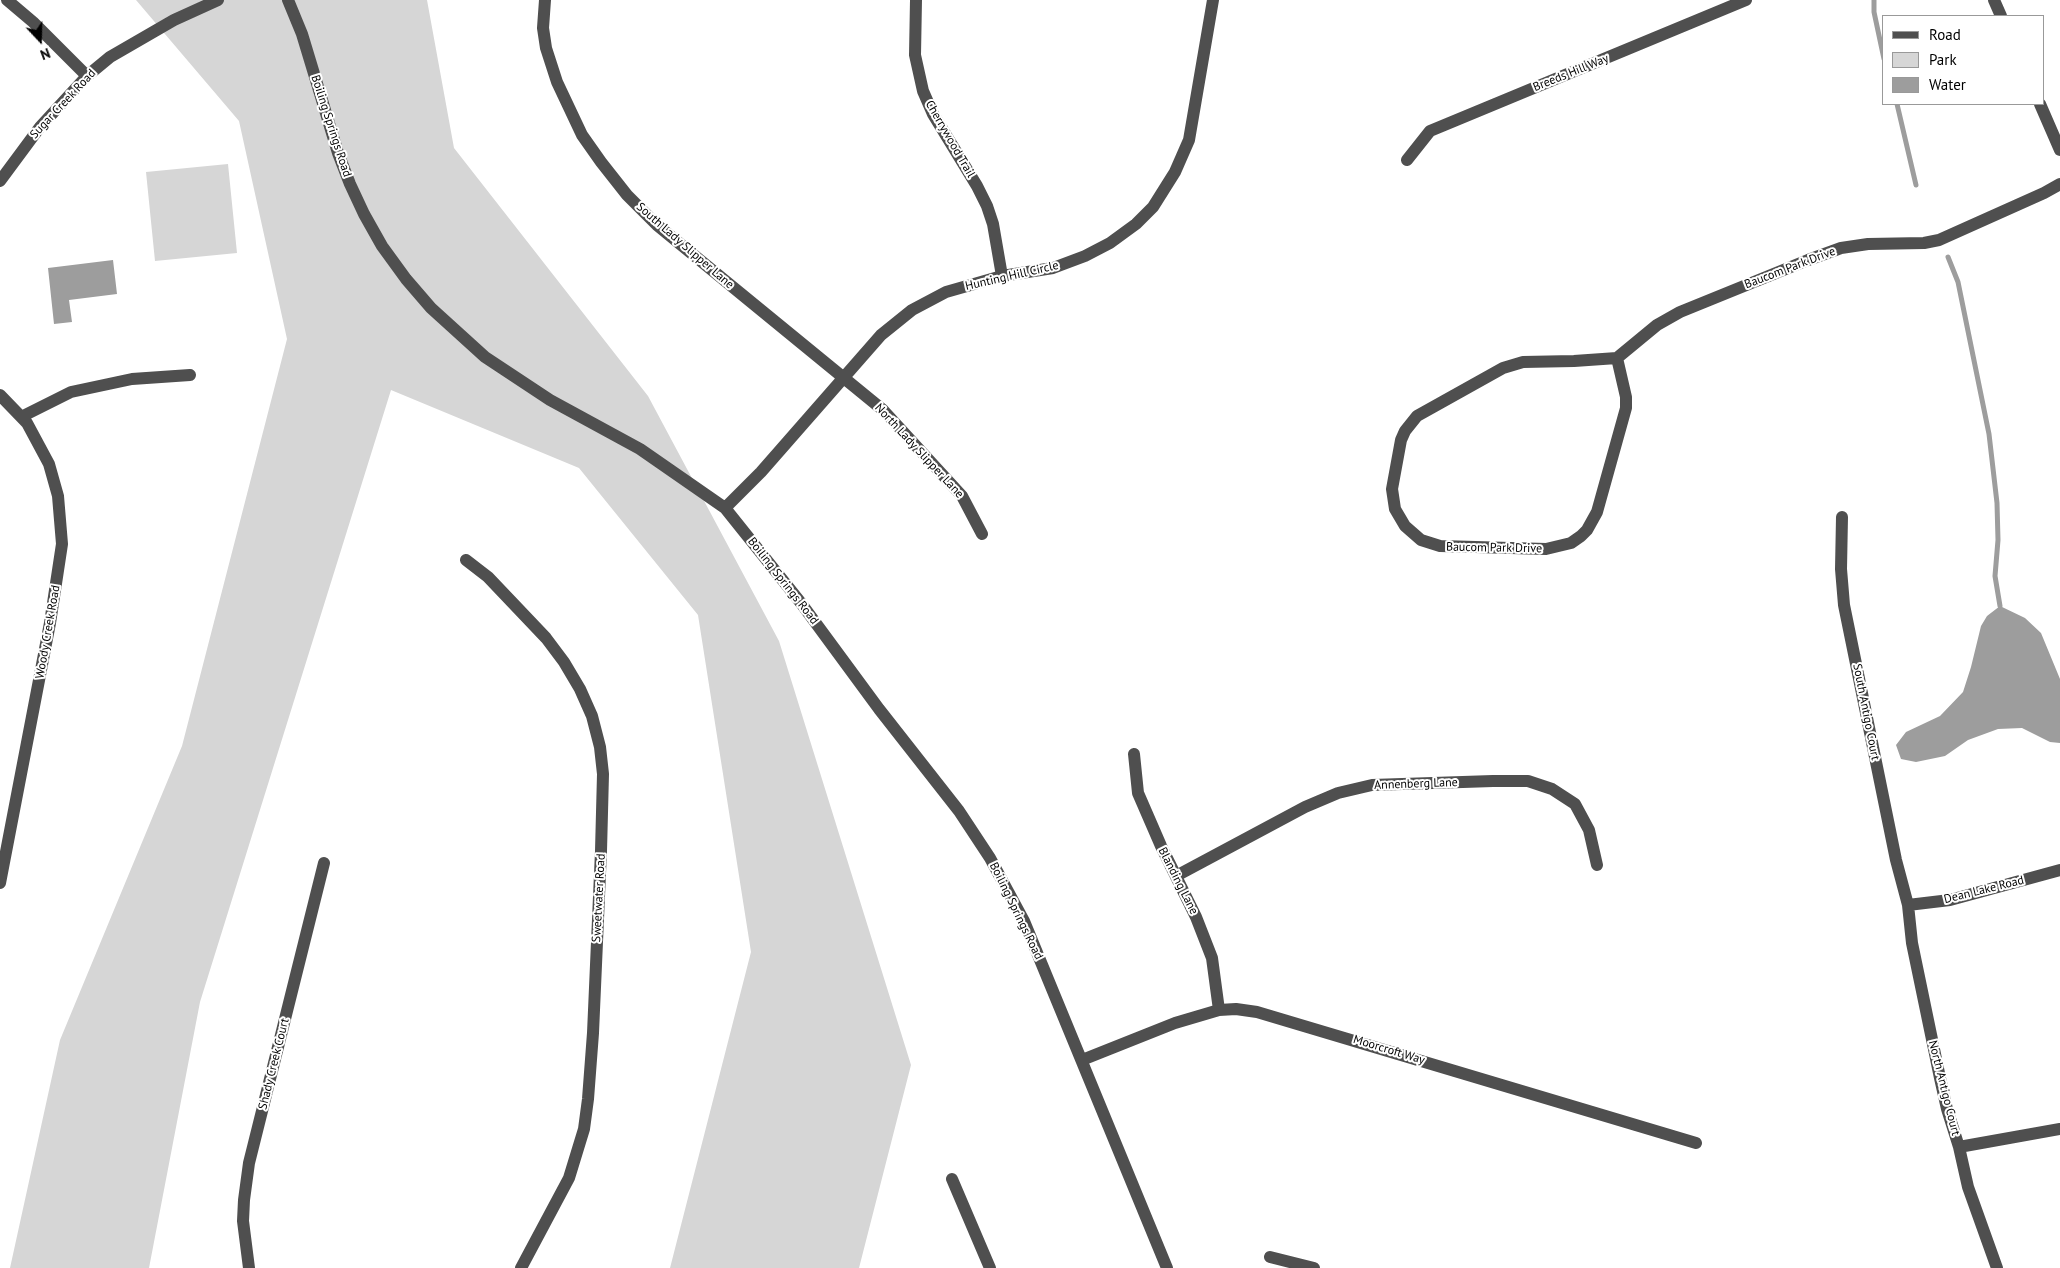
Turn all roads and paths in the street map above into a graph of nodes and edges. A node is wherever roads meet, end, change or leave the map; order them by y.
1 (7, 0) edge
2 (218, 0) edge
3 (288, 0) edge
4 (545, 0) edge
5 (916, 0) edge
6 (1213, 0) edge
7 (1746, 0) edge
8 (1994, 0) edge
9 (2001, 15) edge
10 (86, 76) junction
11 (2040, 105) edge
12 (2060, 150) edge
13 (1408, 160) dead end
14 (0, 181) edge
15 (2060, 184) edge
16 (1002, 276) junction
17 (1617, 358) junction
18 (190, 376) dead end
19 (843, 377) junction
20 (0, 395) edge
21 (21, 417) junction
22 (725, 508) junction
23 (1842, 517) dead end
24 (982, 534) dead end
25 (466, 560) dead end
26 (1134, 754) dead end
27 (324, 863) dead end
28 (1597, 865) dead end
29 (2060, 870) edge
30 (1176, 876) junction
31 (0, 883) edge
32 (1908, 905) junction
33 (1219, 1010) junction
34 (1082, 1060) junction
35 (2060, 1129) edge
36 (1696, 1143) dead end
37 (1960, 1147) junction
38 (952, 1179) dead end
39 (1270, 1257) dead end
40 (249, 1268) edge
41 (521, 1268) edge
42 (990, 1268) edge
43 (1167, 1268) edge
44 (1314, 1268) edge
45 (1996, 1268) edge

1 - 10 street
2 - 10 street, Sugar Creek Road
3 - 22 street, Boiling Springs Road
4 - 19 street, South Lady Slipper Lane
5 - 16 street, Cherrywood Trail
6 - 16 street, Hunting Hill Circle
7 - 13 street, Breeds Hill Way
8 - 9 street
10 - 14 street, Sugar Creek Road
11 - 12 street
15 - 17 street, Baucom Park Drive
16 - 19 street, Hunting Hill Circle
17 - 17 street, Baucom Park Drive
18 - 21 street
19 - 22 street, Hunting Hill Circle
19 - 24 street, North Lady Slipper Lane
20 - 21 street, Woody Creek Road
21 - 31 street, Woody Creek Road
22 - 34 street, Boiling Springs Road
23 - 32 street, South Antigo Court
25 - 41 street, Sweetwater Road
26 - 30 street, Blanding Lane
27 - 40 street, Shady Creek Court
28 - 30 street, Annenberg Lane
29 - 32 street, Dean Lake Road
30 - 33 street, Blanding Lane
32 - 37 street, North Antigo Court
33 - 34 street, Moorcroft Way
33 - 36 street, Moorcroft Way
34 - 43 street, Boiling Springs Road
35 - 37 street
37 - 45 street, North Antigo Court
38 - 42 street
39 - 44 street

